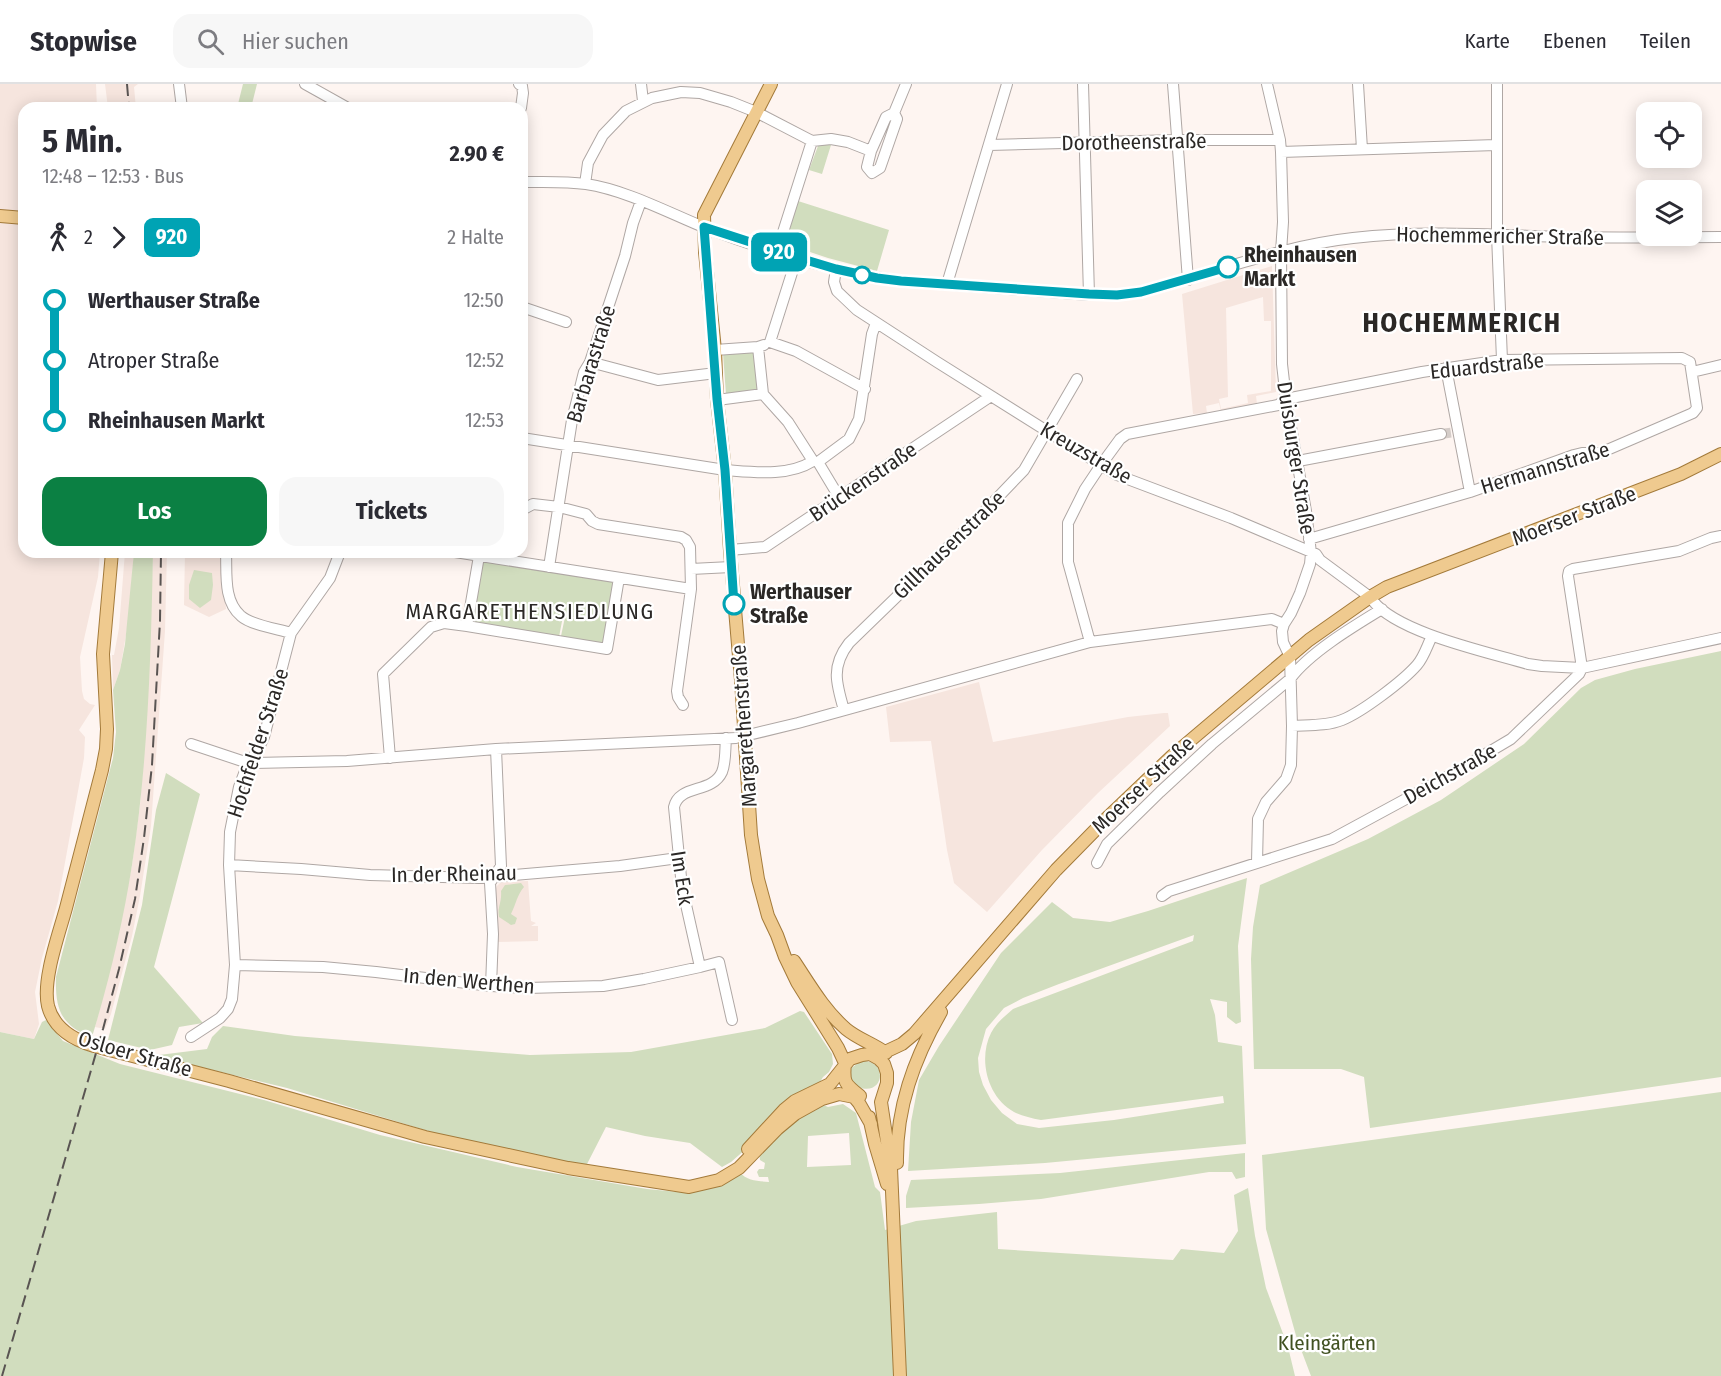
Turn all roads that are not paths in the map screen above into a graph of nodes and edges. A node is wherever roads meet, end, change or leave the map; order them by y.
1 (179, 84) edge
2 (307, 84) edge
3 (519, 84) edge
4 (641, 84) edge
5 (771, 84) edge
6 (906, 84) edge
7 (1007, 84) edge
8 (1083, 84) edge
9 (1173, 84) edge
10 (1267, 84) edge
11 (1358, 84) edge
12 (1497, 84) edge
13 (643, 101) junction
14 (181, 102) edge
15 (328, 102) edge
16 (522, 102) edge
17 (756, 112) junction
18 (894, 113) junction
19 (1178, 140) junction
20 (1280, 140) junction
21 (812, 141) junction
22 (1086, 143) junction
23 (989, 145) junction
24 (1496, 145) junction
25 (1362, 149) junction
26 (871, 150) junction
27 (1281, 152) junction
28 (528, 182) edge
29 (585, 184) junction
30 (641, 201) junction
31 (0, 216) edge
32 (18, 218) edge
33 (704, 227) junction
34 (1497, 235) junction
35 (1721, 237) edge
36 (777, 251) junction
37 (1281, 252) junction
38 (798, 258) junction
39 (836, 269) junction
40 (1188, 280) junction
41 (947, 284) junction
42 (1089, 294) junction
43 (528, 309) edge
44 (566, 322) dead end
45 (876, 323) junction
46 (770, 342) junction
47 (759, 347) junction
48 (715, 350) junction
49 (1502, 360) junction
50 (590, 362) junction
51 (1721, 365) edge
52 (1691, 367) junction
53 (1446, 368) junction
54 (716, 374) junction
55 (1077, 379) dead end
56 (865, 389) junction
57 (763, 393) junction
58 (991, 396) junction
59 (717, 399) junction
60 (1286, 399) junction
61 (1047, 432) junction
62 (1441, 434) tunnel mouth
63 (528, 439) edge
64 (568, 446) junction
65 (1721, 454) edge
66 (1298, 461) junction
67 (815, 462) junction
68 (1101, 465) junction
69 (725, 470) junction
70 (1470, 492) junction
71 (839, 498) junction
72 (528, 507) edge
73 (559, 507) junction
74 (1721, 536) edge
75 (1309, 539) junction
76 (730, 550) junction
77 (1311, 553) junction
78 (111, 558) edge
79 (226, 558) edge
80 (338, 558) edge
81 (479, 558) edge
82 (492, 558) edge
83 (549, 567) junction
84 (731, 567) junction
85 (691, 569) junction
86 (619, 578) junction
87 (692, 589) junction
88 (1375, 602) junction
89 (1284, 624) junction
90 (467, 626) junction
91 (291, 633) junction
92 (1432, 636) junction
93 (1721, 638) edge
94 (1090, 642) junction
95 (1290, 657) junction
96 (1582, 668) junction
97 (1290, 679) junction
98 (683, 705) dead end
99 (844, 710) junction
100 (1292, 726) junction
101 (745, 736) junction
102 (726, 738) junction
103 (191, 744) dead end
104 (496, 749) junction
105 (390, 758) junction
106 (248, 763) junction
107 (678, 858) junction
108 (1097, 862) dead end
109 (1257, 862) junction
110 (229, 865) junction
111 (496, 875) junction
112 (1162, 896) dead end
113 (777, 935) junction
114 (235, 965) junction
115 (700, 967) junction
116 (492, 986) junction
117 (953, 991) junction
118 (732, 1020) dead end
119 (191, 1037) dead end
120 (885, 1052) junction
121 (870, 1054) junction
122 (845, 1063) junction
123 (882, 1115) junction
124 (871, 1124) junction
125 (650, 1182) junction
126 (893, 1206) junction
127 (900, 1376) edge

1 - 14 street
2 - 15 street
3 - 16 street
4 - 13 street
5 - 17 main road, Margarethenstraße
6 - 18 street
7 - 23 street
8 - 22 street
9 - 19 street
10 - 20 street, Duisburger Straße
11 - 25 street
12 - 24 street
13 - 17 street
13 - 29 street
17 - 21 street
17 - 33 main road, Margarethenstraße
18 - 26 street
18 - 26 street
19 - 20 street, Dorotheenstraße
19 - 22 street, Dorotheenstraße
19 - 40 street
20 - 27 street, Duisburger Straße
21 - 26 street
21 - 36 street
22 - 23 street, Dorotheenstraße
22 - 42 street
23 - 41 street
24 - 25 street
24 - 34 street
25 - 27 street
27 - 37 street, Duisburger Straße
28 - 29 street, Hochemmericher Straße
29 - 30 street, Hochemmericher Straße
30 - 33 street, Hochemmericher Straße
30 - 50 street, Barbarastraße
31 - 32 main road
33 - 36 street, Hochemmericher Straße
33 - 48 main road, Margarethenstraße
34 - 35 street, Hochemmericher Straße
34 - 37 street, Hochemmericher Straße
34 - 49 street
36 - 38 street, Hochemmericher Straße
37 - 40 street, Hochemmericher Straße
37 - 60 street, Duisburger Straße
38 - 39 street, Hochemmericher Straße
38 - 46 street
39 - 41 street, Hochemmericher Straße
39 - 45 street, Kreuzstraße
40 - 42 street, Hochemmericher Straße
41 - 42 street, Hochemmericher Straße
43 - 44 street
45 - 56 street
45 - 58 street, Kreuzstraße
46 - 47 street
46 - 56 street
47 - 48 street
47 - 57 street
48 - 54 main road, Margarethenstraße
49 - 52 street, Eduardstraße
49 - 53 street, Eduardstraße
50 - 54 street
50 - 64 street, Barbarastraße
51 - 52 street
52 - 70 street, Hermannstraße
53 - 60 street, Eduardstraße
53 - 70 street
54 - 59 main road, Margarethenstraße
55 - 61 street, Gillhausenstraße
56 - 67 street
57 - 59 street
57 - 67 street
58 - 61 street, Kreuzstraße
58 - 71 street, Brückenstraße
59 - 69 main road, Margarethenstraße
60 - 66 street, Duisburger Straße
60 - 68 street, Eduardstraße
61 - 68 street, Kreuzstraße
61 - 99 street, Gillhausenstraße
62 - 66 street
63 - 64 street
64 - 69 street
64 - 73 street, Barbarastraße
65 - 88 main road, Moerser Straße
66 - 75 street, Duisburger Straße
67 - 69 street
67 - 71 street
68 - 77 street, Kreuzstraße
68 - 94 street, Eduardstraße
69 - 76 main road, Margarethenstraße
70 - 75 street, Hermannstraße
71 - 76 street, Brückenstraße
72 - 73 street
73 - 83 street, Barbarastraße
73 - 85 street
74 - 96 street
75 - 77 street, Duisburger Straße
76 - 84 main road, Margarethenstraße
77 - 88 street, Kreuzstraße
77 - 89 street, Duisburger Straße
78 - 125 main road, Osloer Straße
79 - 91 street
80 - 91 street, Hochfelder Straße
81 - 90 street
82 - 83 street
83 - 86 street
84 - 85 street
84 - 101 main road, Margarethenstraße
85 - 87 street
86 - 87 street
86 - 90 street
87 - 98 street
88 - 92 street
88 - 95 main road, Moerser Straße
88 - 97 street, Moerser Straße
89 - 94 street
89 - 95 street
90 - 105 street
91 - 106 street, Hochfelder Straße
92 - 96 street
92 - 100 street
93 - 96 street
94 - 99 street
95 - 97 street
95 - 117 main road, Moerser Straße
96 - 109 street, Deichstraße
97 - 100 street
97 - 108 street, Moerser Straße
99 - 101 street
100 - 109 street
101 - 102 street
101 - 113 main road, Margarethenstraße
102 - 104 street
102 - 107 street, Im Eck
103 - 106 street
104 - 105 street
104 - 111 street
105 - 106 street
106 - 110 street, Hochfelder Straße
107 - 111 street, In der Rheinau
107 - 115 street, Im Eck
109 - 112 street, Deichstraße
110 - 111 street, In der Rheinau
110 - 114 street, Hochfelder Straße
111 - 116 street
113 - 120 main road, Margarethenstraße
113 - 122 main road, Margarethenstraße
114 - 116 street, In den Werthen
114 - 119 street, Hochfelder Straße
115 - 116 street, In den Werthen
115 - 118 street
117 - 120 main road, Moerser Straße
117 - 126 main road, Moerser Straße
120 - 121 main road
120 - 123 main road
121 - 122 main road
121 - 123 main road
122 - 124 main road, Margarethenstraße
122 - 125 main road, Osloer Straße
123 - 126 main road
124 - 125 main road, Osloer Straße
124 - 126 main road
126 - 127 main road

